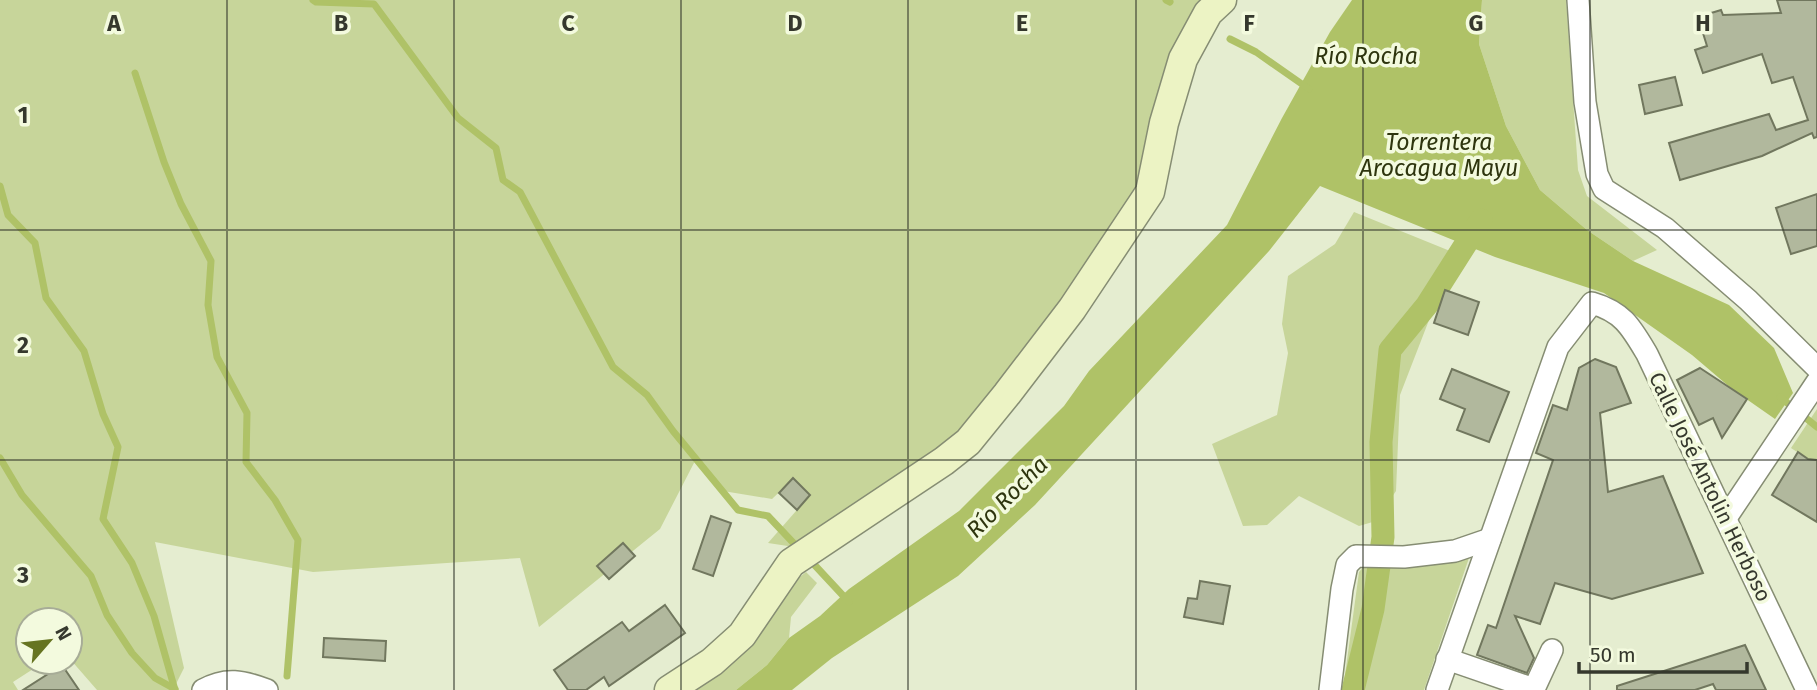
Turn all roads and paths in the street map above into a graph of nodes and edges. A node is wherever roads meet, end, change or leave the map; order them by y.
1 (1222, 0) edge
2 (1578, 0) edge
3 (1814, 386) edge
4 (1726, 518) junction
5 (1490, 539) junction
6 (1552, 650) dead end
7 (1447, 659) junction
8 (203, 690) edge
9 (267, 690) edge
10 (668, 690) edge
11 (1330, 690) edge
12 (1437, 690) edge
13 (1807, 690) edge

1 - 10 street
2 - 3 street
3 - 4 street
4 - 5 street, Calle José Antolin Herboso
4 - 13 street, Calle José Antolin Herboso
5 - 7 street
5 - 11 street
6 - 7 street
7 - 12 street
8 - 9 street

